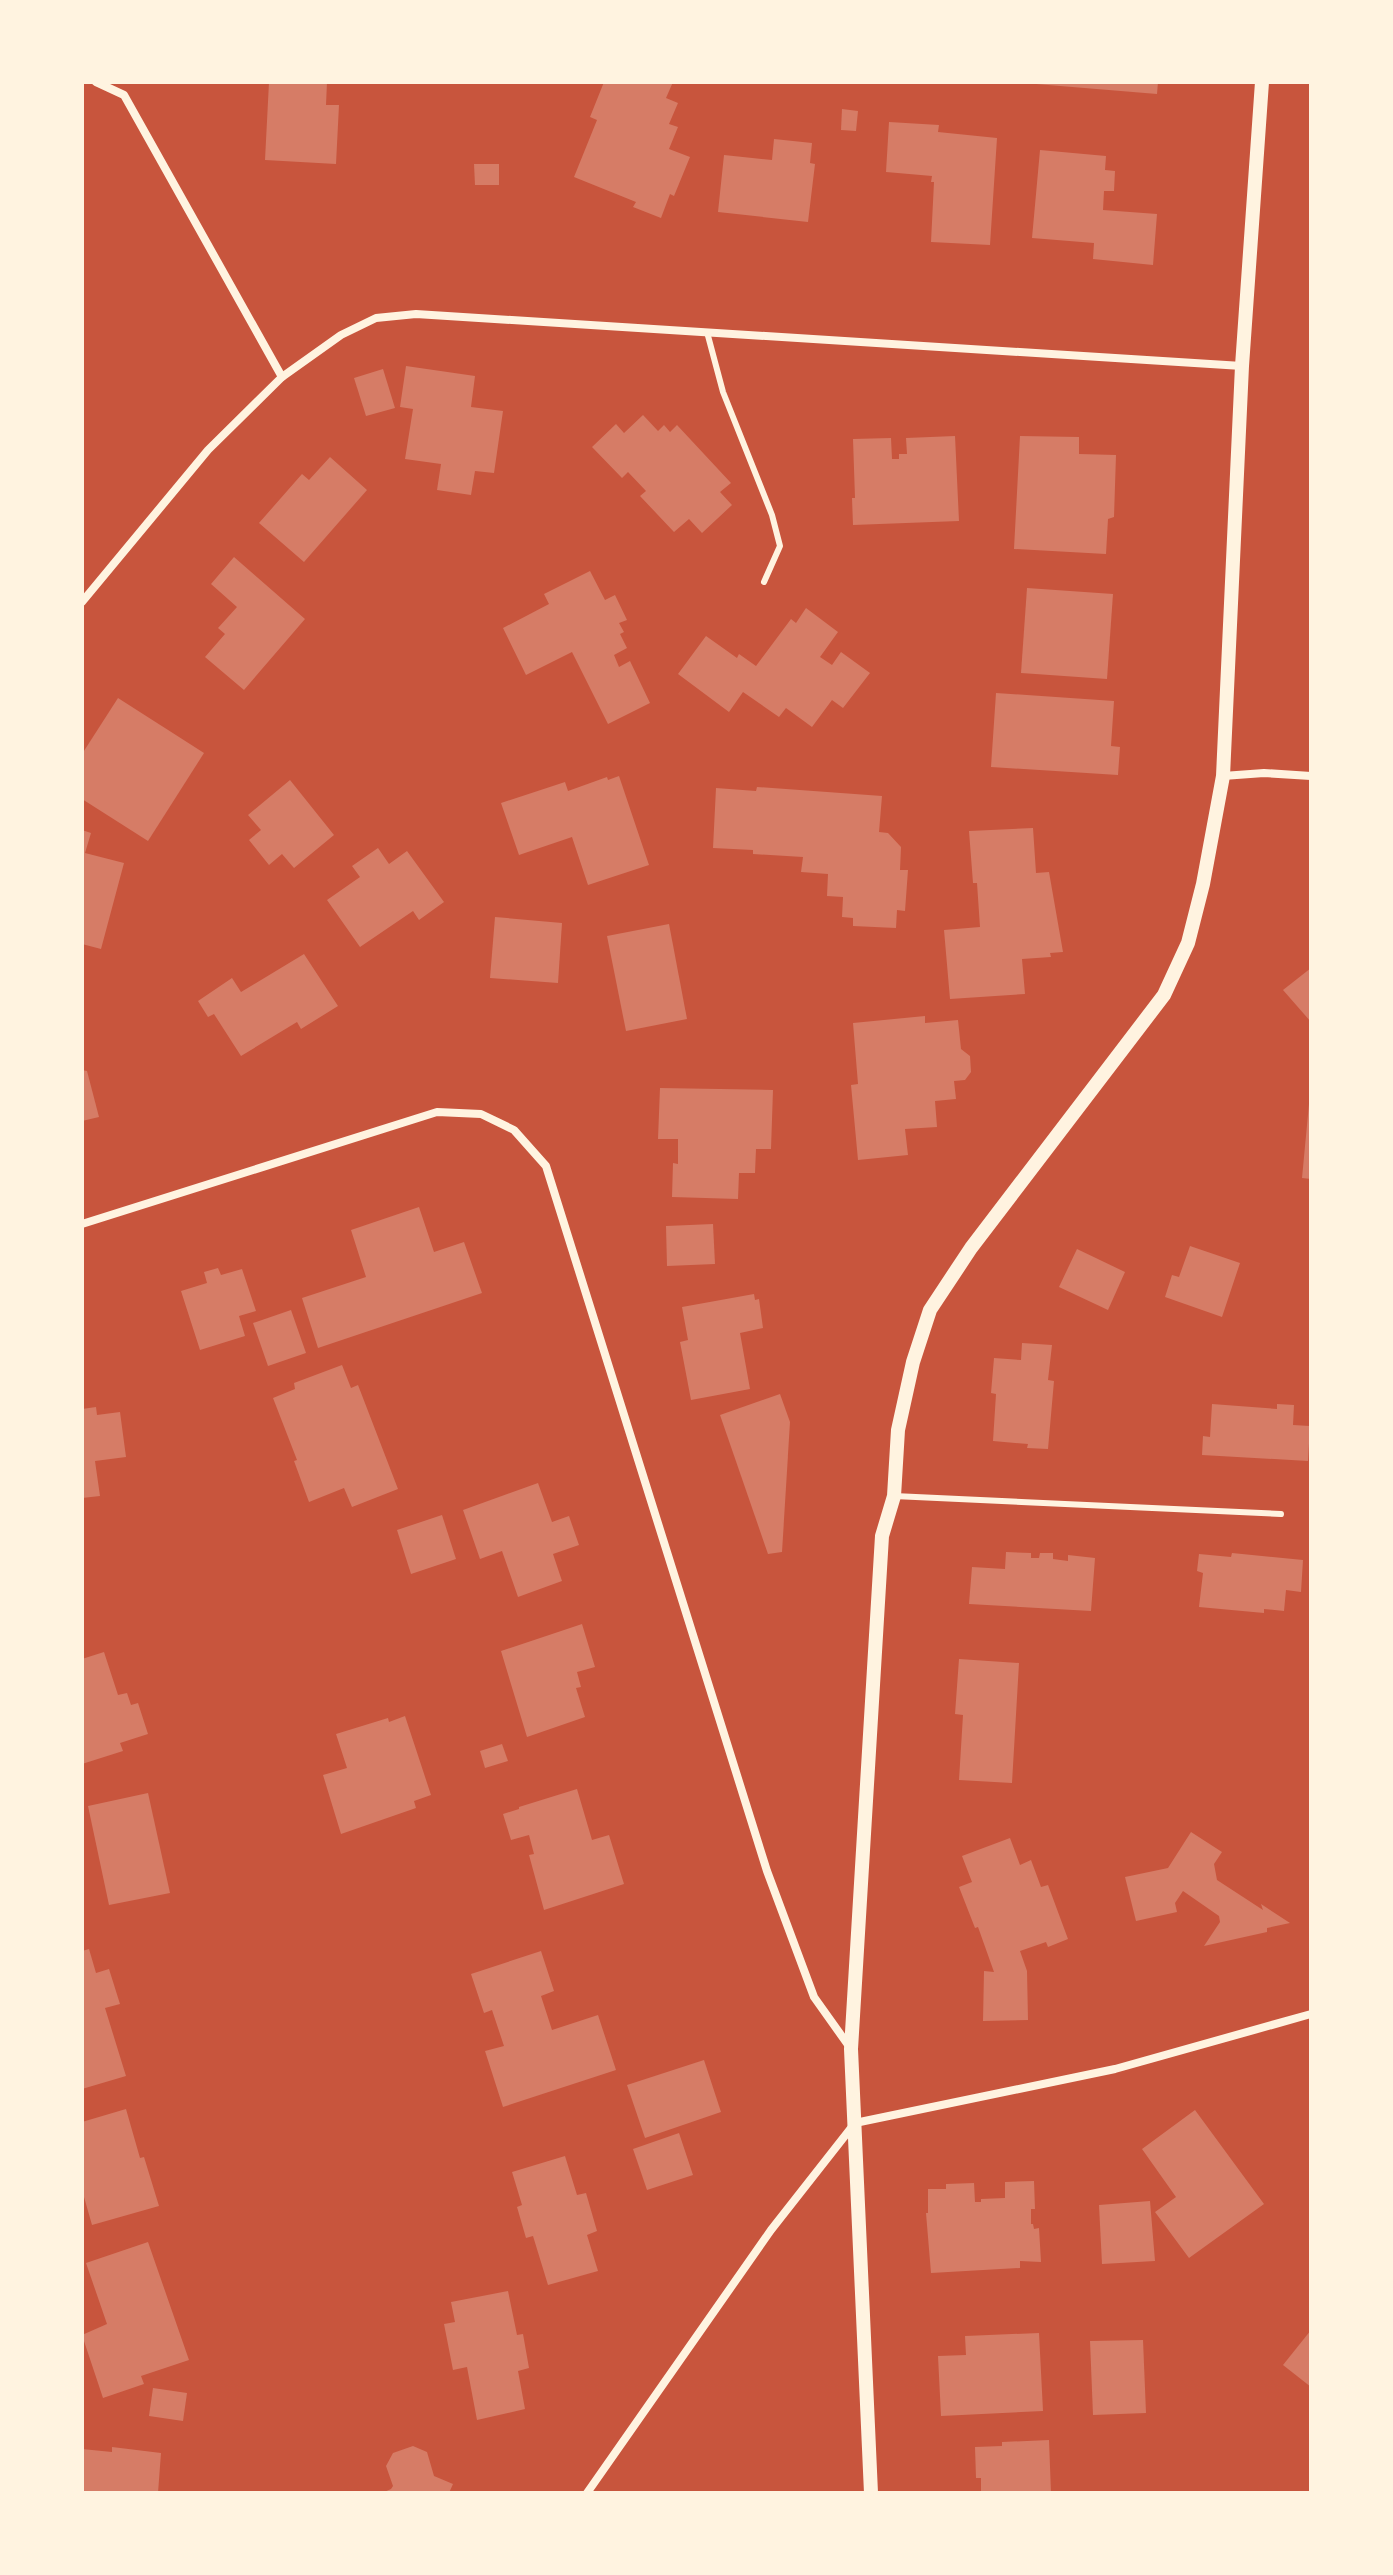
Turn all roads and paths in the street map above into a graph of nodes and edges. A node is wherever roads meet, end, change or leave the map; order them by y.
1 (96, 82) edge
2 (1262, 82) edge
3 (707, 332) junction
4 (1242, 366) junction
5 (282, 377) junction
6 (764, 582) dead end
7 (82, 602) edge
8 (1223, 776) junction
9 (1311, 776) edge
10 (82, 1224) edge
11 (894, 1496) junction
12 (1281, 1514) dead end
13 (1311, 2014) edge
14 (851, 2049) junction
15 (855, 2123) junction
16 (587, 2493) edge
17 (871, 2493) edge

1 - 5 street
2 - 4 street
3 - 4 street
3 - 5 street
3 - 6 lane
4 - 8 street
5 - 7 street
8 - 9 street
8 - 11 street
10 - 14 street
11 - 12 lane
11 - 14 street
13 - 15 street
14 - 15 street
15 - 16 street
15 - 17 street

